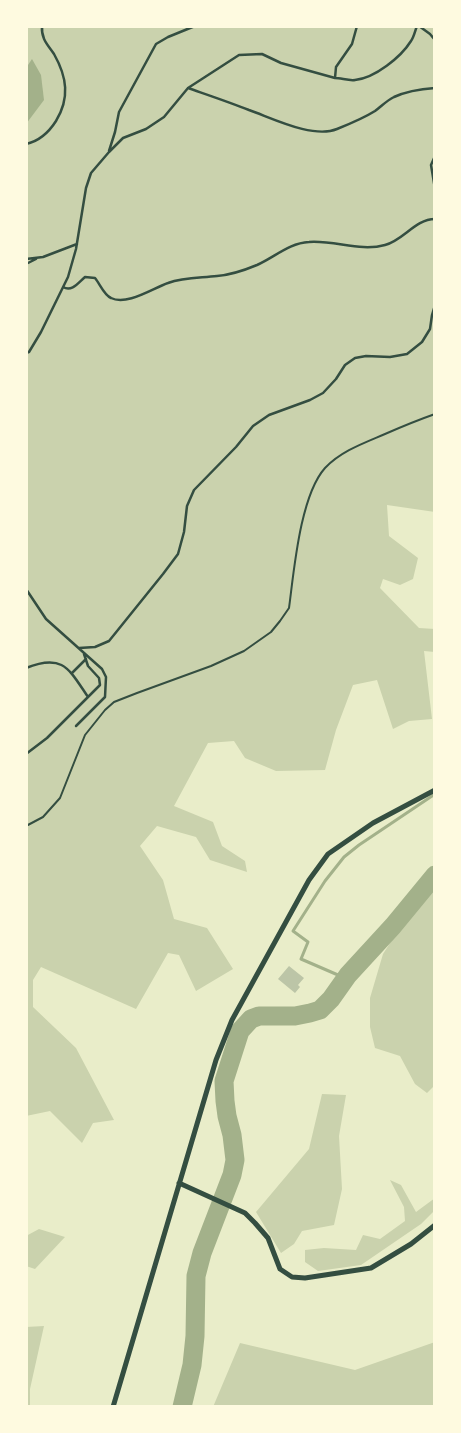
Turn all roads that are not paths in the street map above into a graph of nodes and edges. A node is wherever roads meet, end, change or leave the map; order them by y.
1 (42, 26) edge
2 (195, 26) edge
3 (357, 26) edge
4 (418, 26) edge
5 (435, 40) edge
6 (335, 78) junction
7 (188, 88) junction
8 (435, 88) edge
9 (26, 144) edge
10 (109, 152) junction
11 (435, 156) edge
12 (435, 189) edge
13 (435, 219) edge
14 (77, 244) junction
15 (40, 258) junction
16 (26, 260) edge
17 (26, 264) edge
18 (63, 287) junction
19 (435, 305) edge
20 (26, 353) edge
21 (26, 589) edge
22 (79, 648) junction
23 (83, 652) junction
24 (86, 659) junction
25 (26, 668) edge
26 (72, 673) junction
27 (88, 697) junction
28 (76, 726) dead end
29 (26, 754) edge
30 (435, 790) edge
31 (179, 1183) junction
32 (435, 1225) edge
33 (113, 1407) edge

1 - 9 lane
2 - 10 lane
3 - 6 lane
4 - 5 lane
4 - 6 lane
6 - 7 lane
7 - 8 lane
7 - 10 lane
10 - 14 lane
11 - 12 lane
13 - 18 lane
14 - 15 lane
14 - 18 lane
15 - 16 lane
15 - 17 lane
18 - 20 lane
19 - 22 lane
21 - 22 lane
22 - 23 lane
23 - 24 lane
23 - 28 lane
24 - 26 lane
24 - 27 lane
25 - 26 lane
26 - 27 lane
27 - 29 lane
30 - 31 street
31 - 32 street
31 - 33 street

